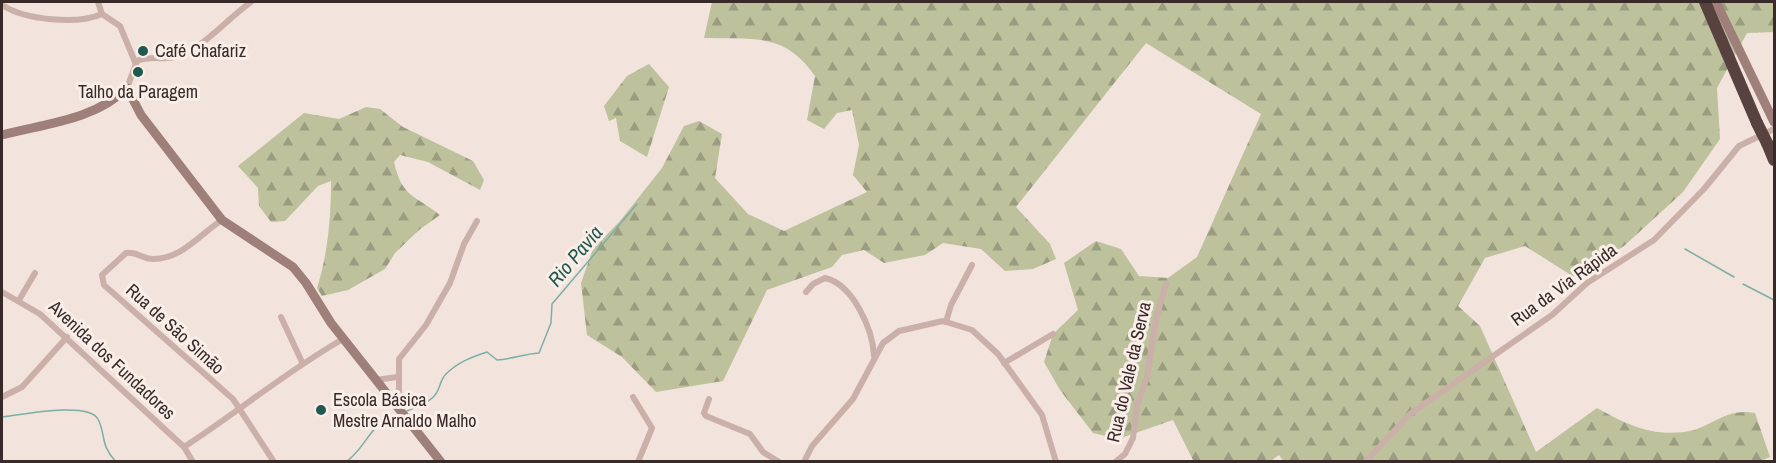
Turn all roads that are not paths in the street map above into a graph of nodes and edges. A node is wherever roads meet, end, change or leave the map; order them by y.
1 (98, 2) edge
2 (252, 2) edge
3 (1705, 2) edge
4 (1716, 2) edge
5 (2, 4) edge
6 (102, 14) junction
7 (135, 62) junction
8 (127, 88) junction
9 (1774, 122) edge
10 (1774, 129) edge
11 (2, 135) edge
12 (1774, 160) edge
13 (222, 220) junction
14 (477, 221) dead end
15 (972, 265) dead end
16 (34, 273) dead end
17 (1166, 284) dead end
18 (2, 292) edge
19 (806, 292) dead end
20 (19, 300) junction
21 (280, 317) dead end
22 (946, 322) junction
23 (1053, 334) dead end
24 (67, 338) junction
25 (343, 339) junction
26 (874, 360) junction
27 (302, 362) junction
28 (1004, 363) junction
29 (398, 377) junction
30 (376, 380) junction
31 (2, 397) edge
32 (633, 397) dead end
33 (709, 399) dead end
34 (399, 409) junction
35 (241, 410) junction
36 (184, 447) junction
37 (193, 462) edge
38 (274, 462) edge
39 (441, 462) edge
40 (638, 462) edge
41 (779, 462) edge
42 (804, 462) edge
43 (1056, 462) edge
44 (1115, 462) edge
45 (1365, 462) edge

1 - 6 street
2 - 7 street
3 - 12 highway, bridge
4 - 9 street
5 - 6 street
6 - 7 street
7 - 8 street
8 - 11 street
8 - 13 street
10 - 45 street, Rua da Via Rápida
13 - 25 street
13 - 35 street, Rua de São Simão
14 - 29 street
15 - 22 street
16 - 20 street
17 - 44 street, Rua do Vale da Serva
18 - 20 street, Avenida dos Fundadores
19 - 26 street
20 - 24 street, Avenida dos Fundadores
21 - 27 street
22 - 26 street
22 - 28 street
23 - 28 street
24 - 31 street
24 - 36 street, Avenida dos Fundadores
25 - 27 street
25 - 30 street
26 - 42 street
27 - 35 street
28 - 43 street
29 - 30 street
29 - 34 street
30 - 34 street
32 - 40 street
33 - 41 street
34 - 39 street
35 - 36 street
35 - 38 street, Rua de São Simão
36 - 37 street, Avenida dos Fundadores

